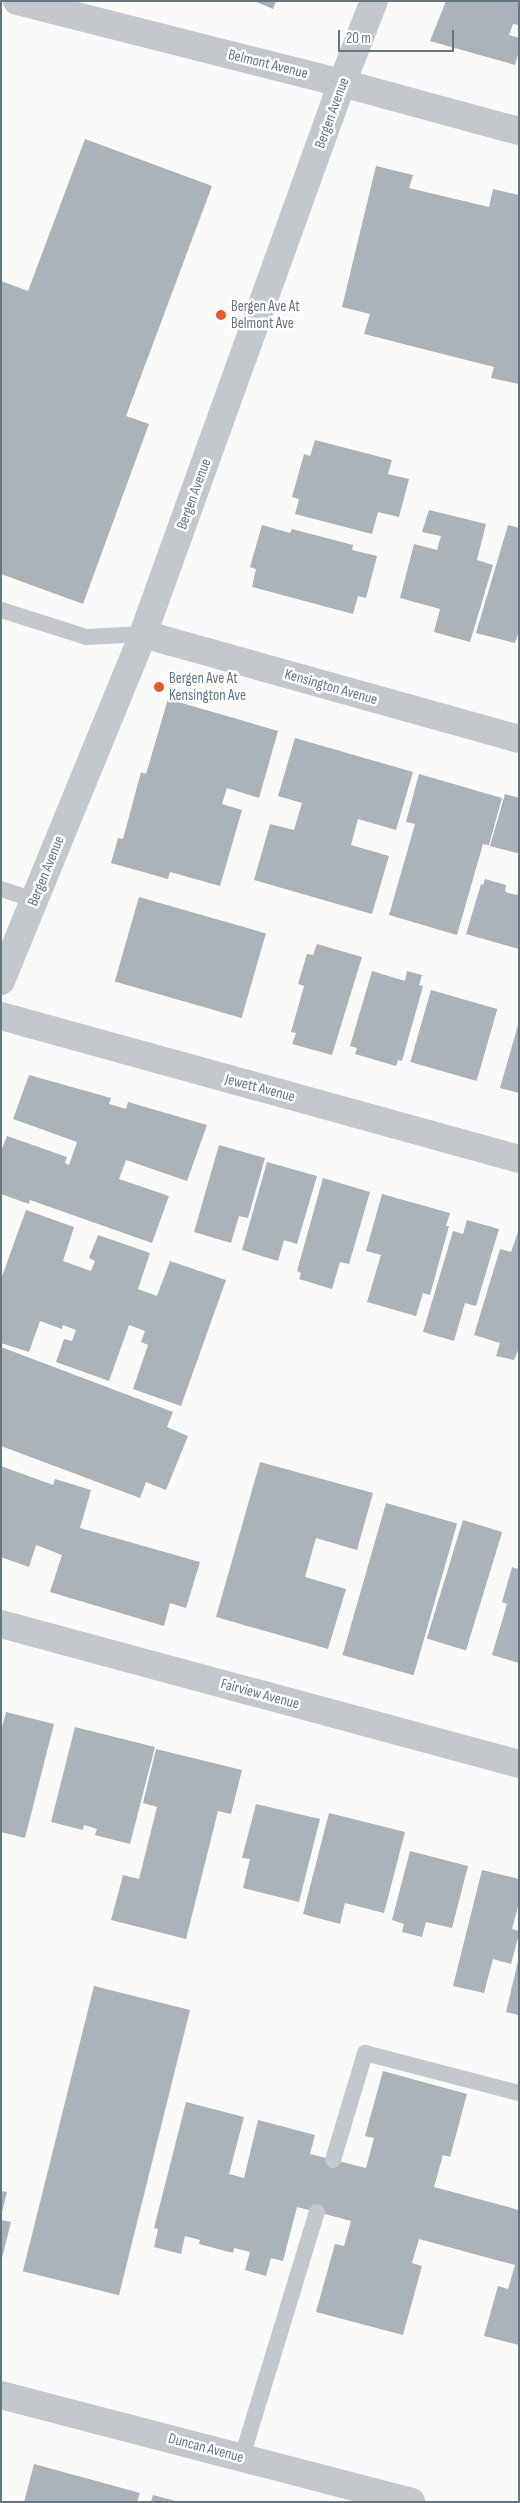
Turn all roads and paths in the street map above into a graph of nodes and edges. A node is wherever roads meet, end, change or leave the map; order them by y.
1 (17, 1) edge
2 (374, 1) edge
3 (342, 83) junction
4 (519, 131) edge
5 (1, 610) edge
6 (143, 634) junction
7 (519, 739) edge
8 (1, 889) edge
9 (34, 900) junction
10 (1, 981) edge
11 (1, 1016) edge
12 (519, 1159) edge
13 (1, 1624) edge
14 (519, 1764) edge
15 (519, 2093) edge
16 (333, 2160) dead end
17 (316, 2212) dead end
18 (1, 2395) edge
19 (242, 2457) junction
20 (411, 2502) edge

1 - 3 street, Belmont Avenue
2 - 3 street, Bergen Avenue
3 - 4 street, Belmont Avenue
3 - 6 street, Bergen Avenue
5 - 6 lane
6 - 7 street, Kensington Avenue
6 - 9 street, Bergen Avenue
8 - 9 lane
9 - 10 street, Bergen Avenue
11 - 12 street, Jewett Avenue
13 - 14 street, Fairview Avenue
15 - 16 lane
17 - 19 lane
18 - 19 street, Duncan Avenue
19 - 20 street, Duncan Avenue

